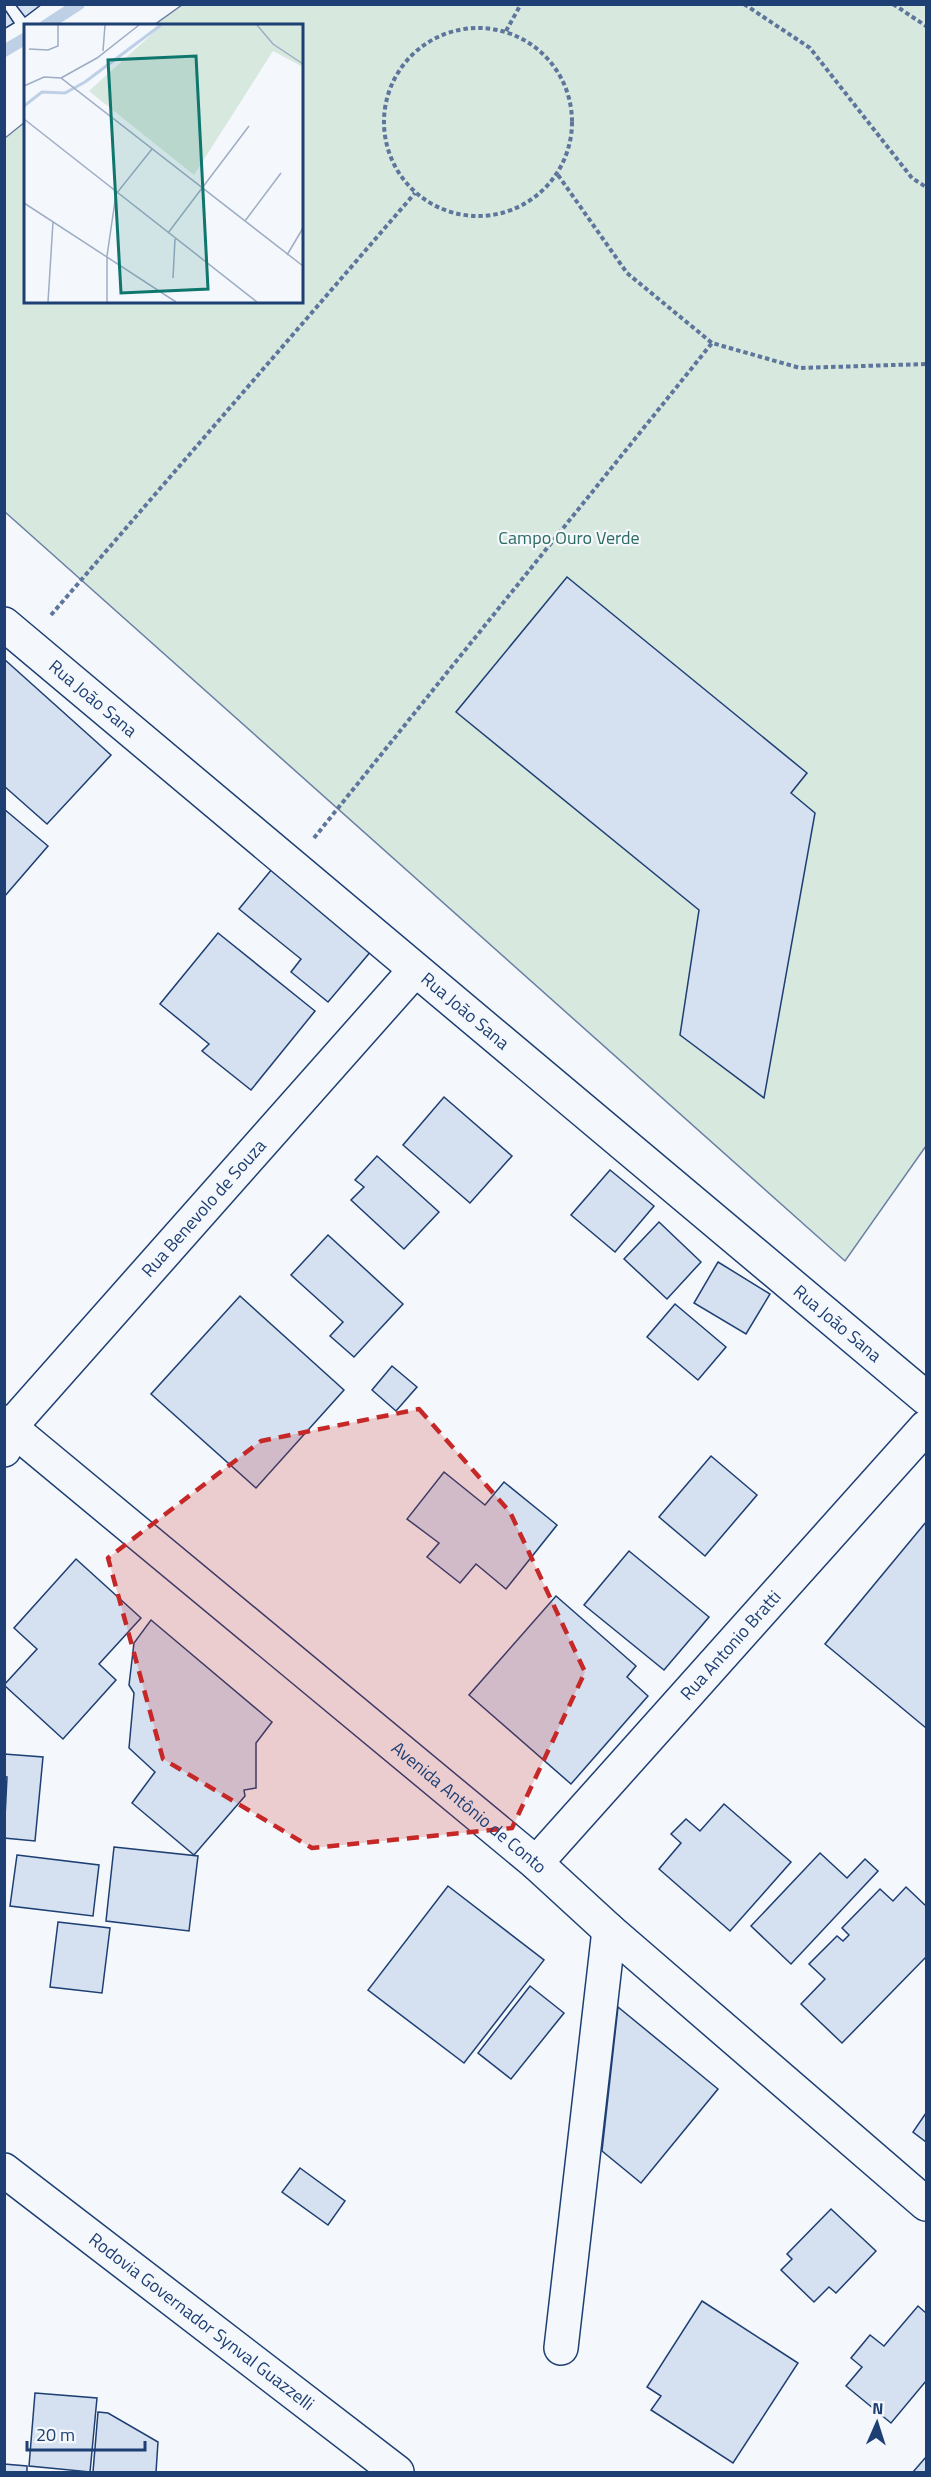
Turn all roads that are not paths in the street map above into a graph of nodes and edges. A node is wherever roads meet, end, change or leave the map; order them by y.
1 (16, 633) edge
2 (415, 970) junction
3 (927, 1398) edge
4 (927, 1427) edge
5 (6, 1433) edge
6 (536, 1863) junction
7 (609, 1930) junction
8 (4, 2170) edge
9 (927, 2204) edge
10 (561, 2348) dead end
11 (397, 2472) edge

1 - 2 street, Rua João Sana
2 - 3 street, Rua João Sana
2 - 5 street, Rua Benevolo de Souza
4 - 6 street, Rua Antonio Bratti
5 - 6 street, Avenida Antônio de Conto
6 - 7 street, Avenida Antônio de Conto
7 - 9 street, Avenida Antônio de Conto
7 - 10 street
8 - 11 street, Rodovia Governador Synval Guazzelli

